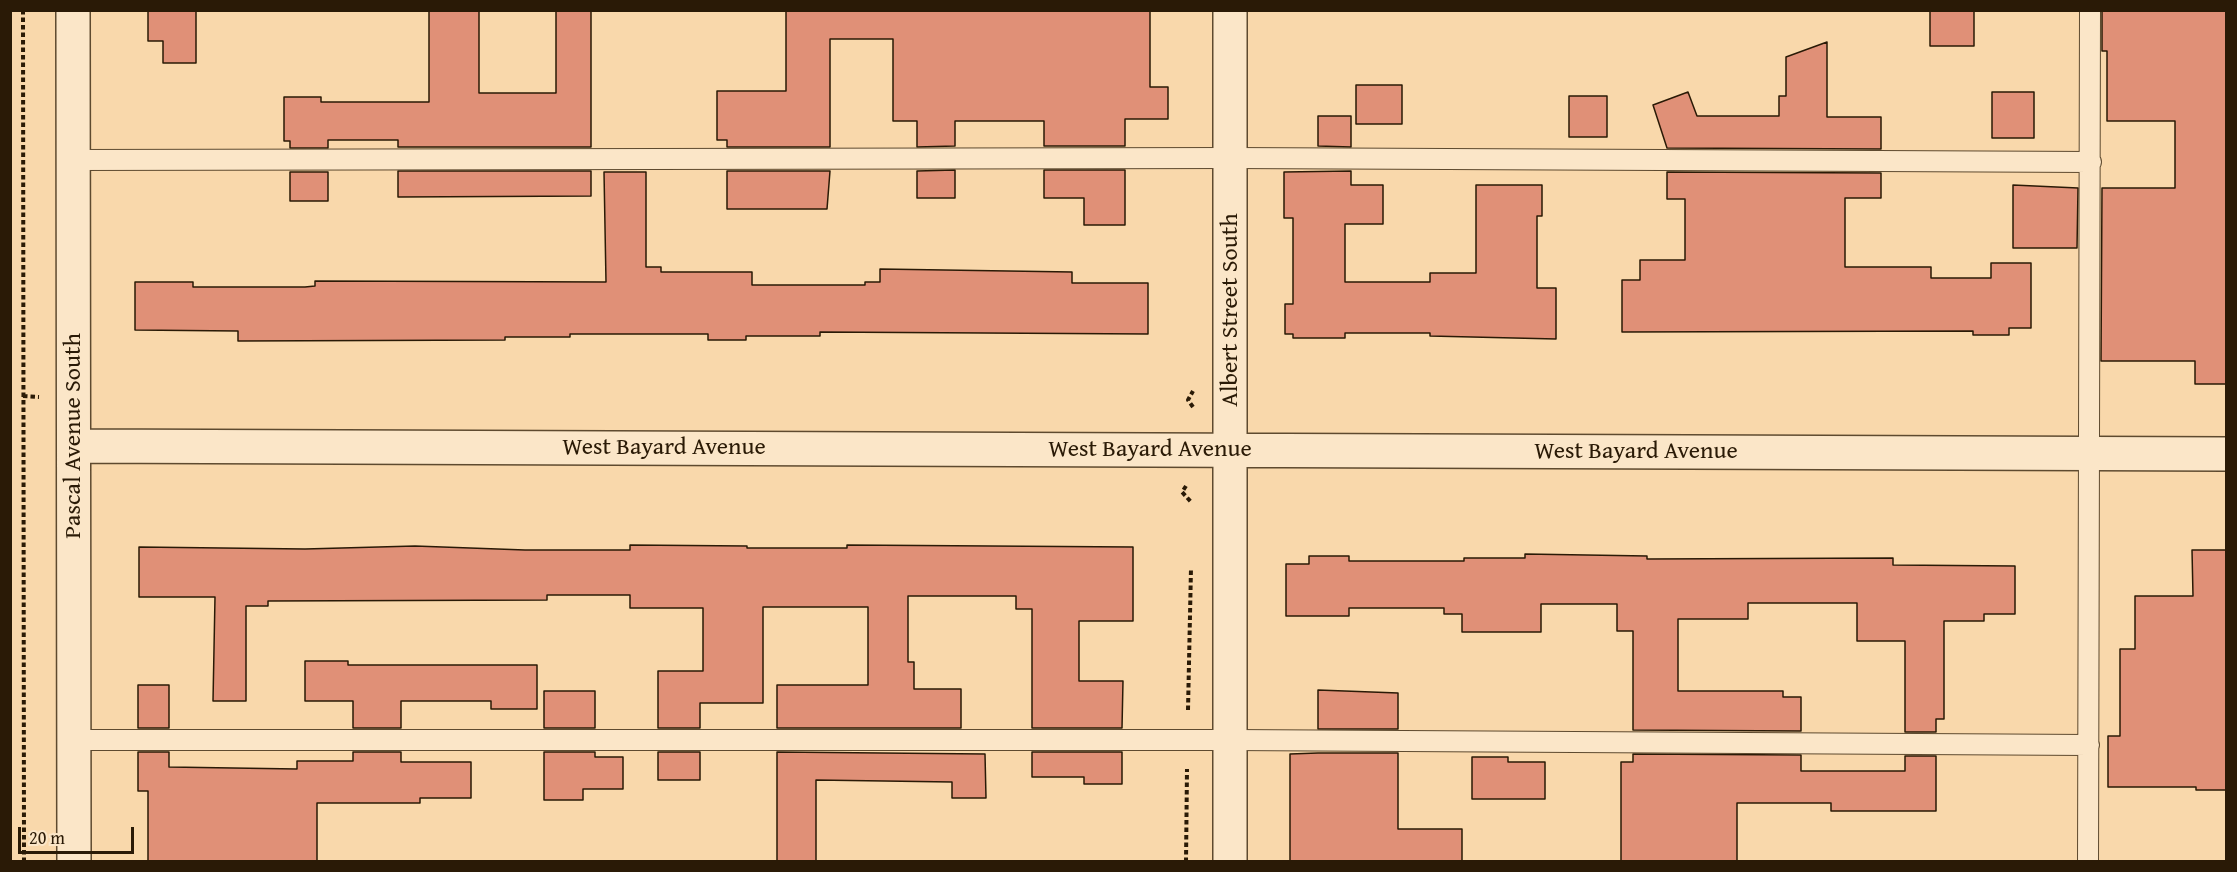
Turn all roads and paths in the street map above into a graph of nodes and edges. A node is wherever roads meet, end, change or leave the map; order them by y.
1 (23, 10) edge
2 (73, 10) edge
3 (1230, 10) edge
4 (2090, 10) edge
5 (1232, 158) junction
6 (74, 159) junction
7 (2091, 162) junction
8 (23, 396) junction
9 (40, 397) dead end
10 (74, 446) junction
11 (1231, 450) junction
12 (2091, 453) junction
13 (2226, 454) edge
14 (1186, 485) dead end
15 (1191, 514) dead end
16 (1191, 561) dead end
17 (74, 740) junction
18 (1188, 740) junction
19 (1231, 740) junction
20 (2089, 745) junction
21 (24, 861) edge
22 (74, 861) edge
23 (1186, 861) edge
24 (1230, 861) edge
25 (2088, 861) edge

1 - 8 path
2 - 6 street, Pascal Avenue South
3 - 5 street, Albert Street South
4 - 7 lane
5 - 6 lane
5 - 7 lane
5 - 11 street, Albert Street South
6 - 10 street, Pascal Avenue South
7 - 12 lane
8 - 9 path
8 - 21 path
10 - 11 street, West Bayard Avenue
10 - 17 street, Pascal Avenue South
11 - 12 street, West Bayard Avenue
11 - 19 street, Albert Street South
12 - 13 street, West Bayard Avenue
12 - 20 lane
14 - 15 path
16 - 18 path
17 - 18 lane
17 - 22 street, Pascal Avenue South
18 - 19 lane
18 - 23 path
19 - 20 lane
19 - 24 street, Albert Street South
20 - 25 lane

